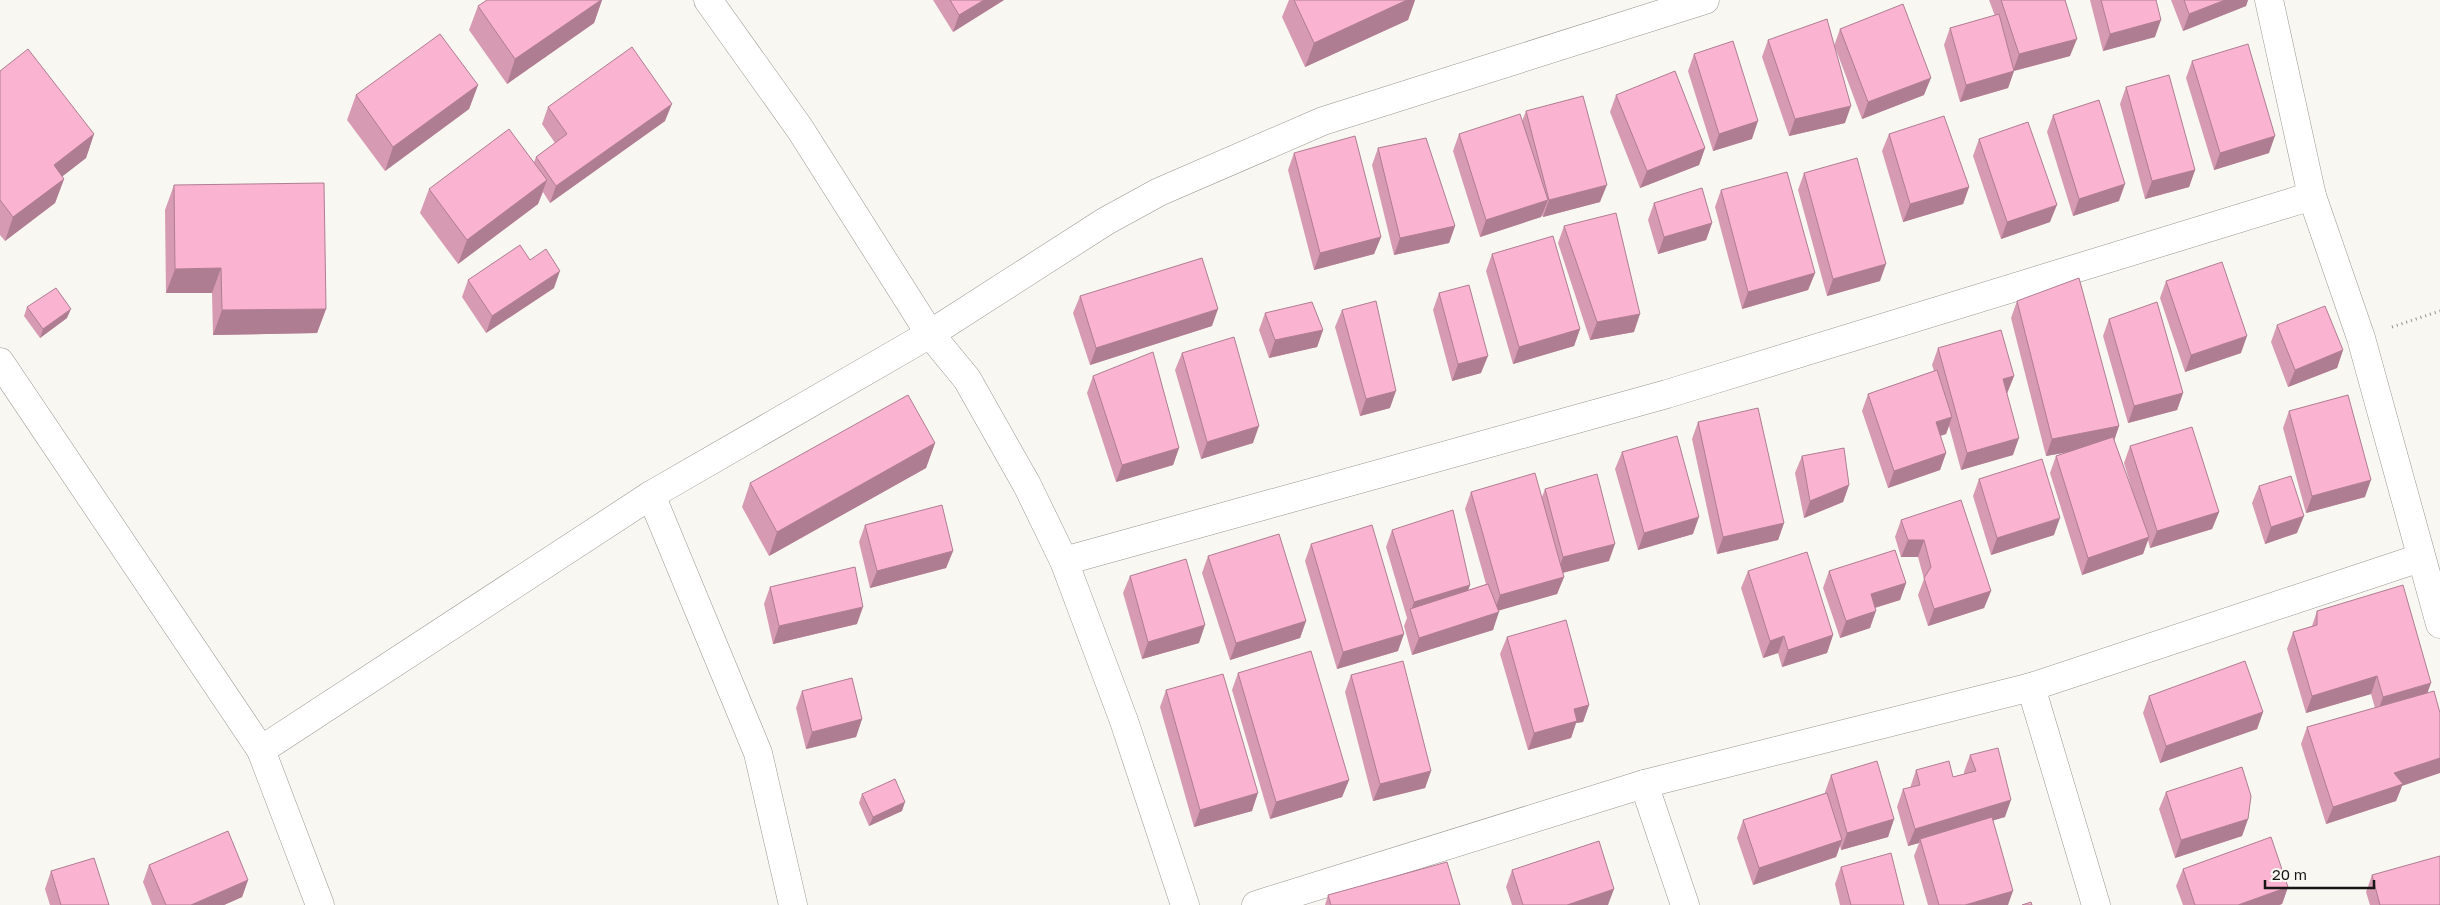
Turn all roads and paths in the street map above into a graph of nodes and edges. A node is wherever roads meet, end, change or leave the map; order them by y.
1 (708, 0) edge
2 (1705, 0) edge
3 (2269, 0) edge
4 (2312, 196) junction
5 (2440, 311) edge
6 (930, 334) junction
7 (2361, 338) junction
8 (0, 362) edge
9 (652, 495) junction
10 (2420, 558) junction
11 (1064, 561) junction
12 (2440, 624) edge
13 (2031, 687) junction
14 (261, 750) junction
15 (1644, 784) junction
16 (320, 905) edge
17 (793, 905) edge
18 (1185, 905) edge
19 (1256, 905) edge
20 (1685, 905) edge
21 (2096, 905) edge

1 - 6 street
2 - 6 street
3 - 4 street
4 - 7 street
4 - 11 street
5 - 7 path
6 - 9 street
6 - 11 street
7 - 10 street
8 - 14 street
9 - 14 street
9 - 17 street
10 - 12 street
10 - 13 street
11 - 18 street
13 - 15 street
13 - 21 street
14 - 16 street
15 - 19 street
15 - 20 street

